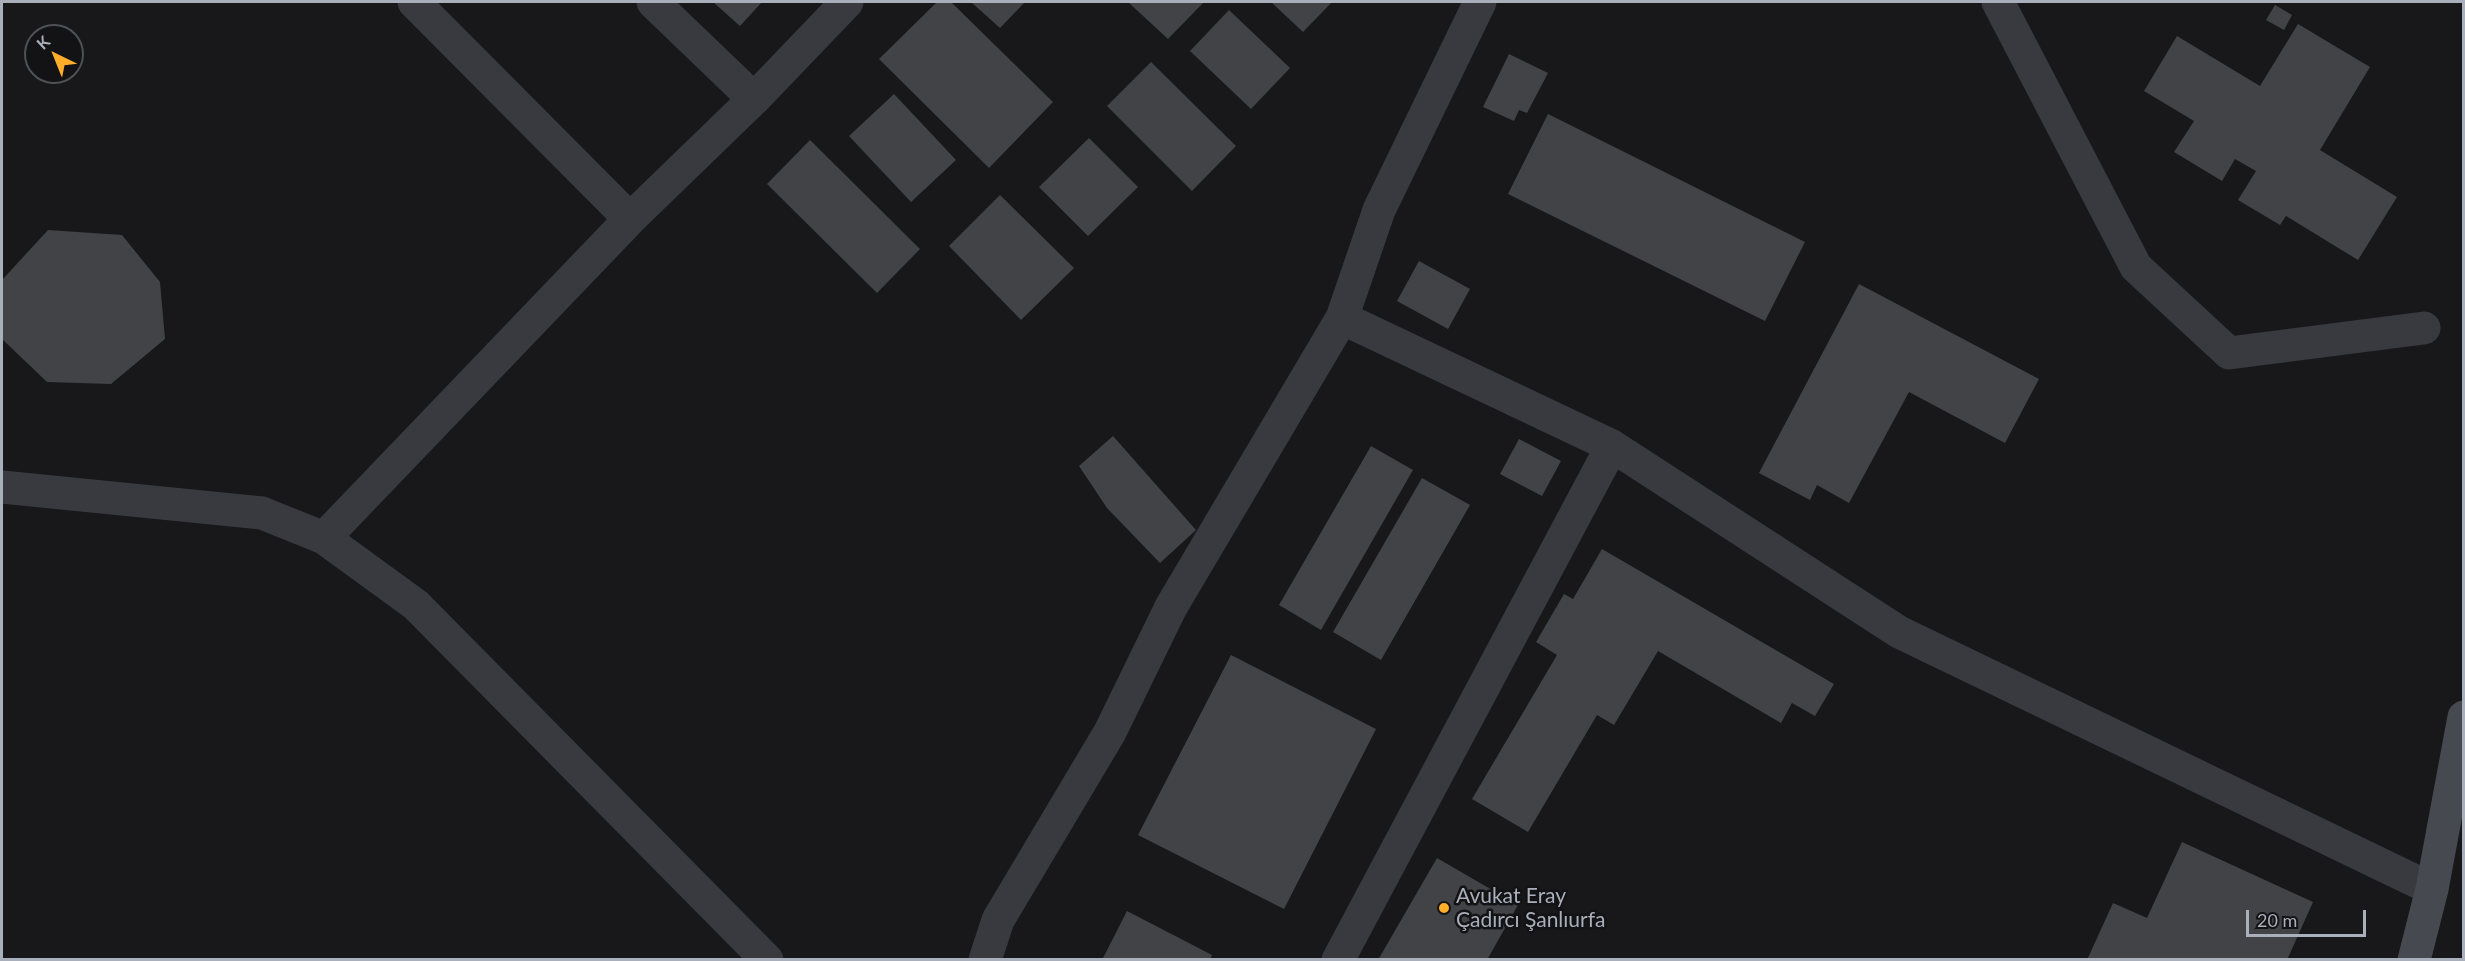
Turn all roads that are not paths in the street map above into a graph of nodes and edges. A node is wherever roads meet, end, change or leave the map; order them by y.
1 (414, 2) edge
2 (652, 2) edge
3 (847, 2) edge
4 (1480, 2) edge
5 (1998, 2) edge
6 (754, 99) junction
7 (630, 219) junction
8 (1342, 318) junction
9 (2424, 328) dead end
10 (1612, 446) junction
11 (2, 487) edge
12 (324, 538) junction
13 (2463, 717) edge
14 (2432, 890) junction
15 (767, 960) edge
16 (985, 960) edge
17 (1338, 960) edge
18 (2414, 960) edge

1 - 7 street
2 - 6 street
3 - 6 street
4 - 8 street
5 - 9 street
6 - 7 street
7 - 12 street
8 - 10 street
8 - 16 street
10 - 14 street
10 - 17 street
11 - 12 street
12 - 15 street
13 - 14 main road
14 - 18 main road

